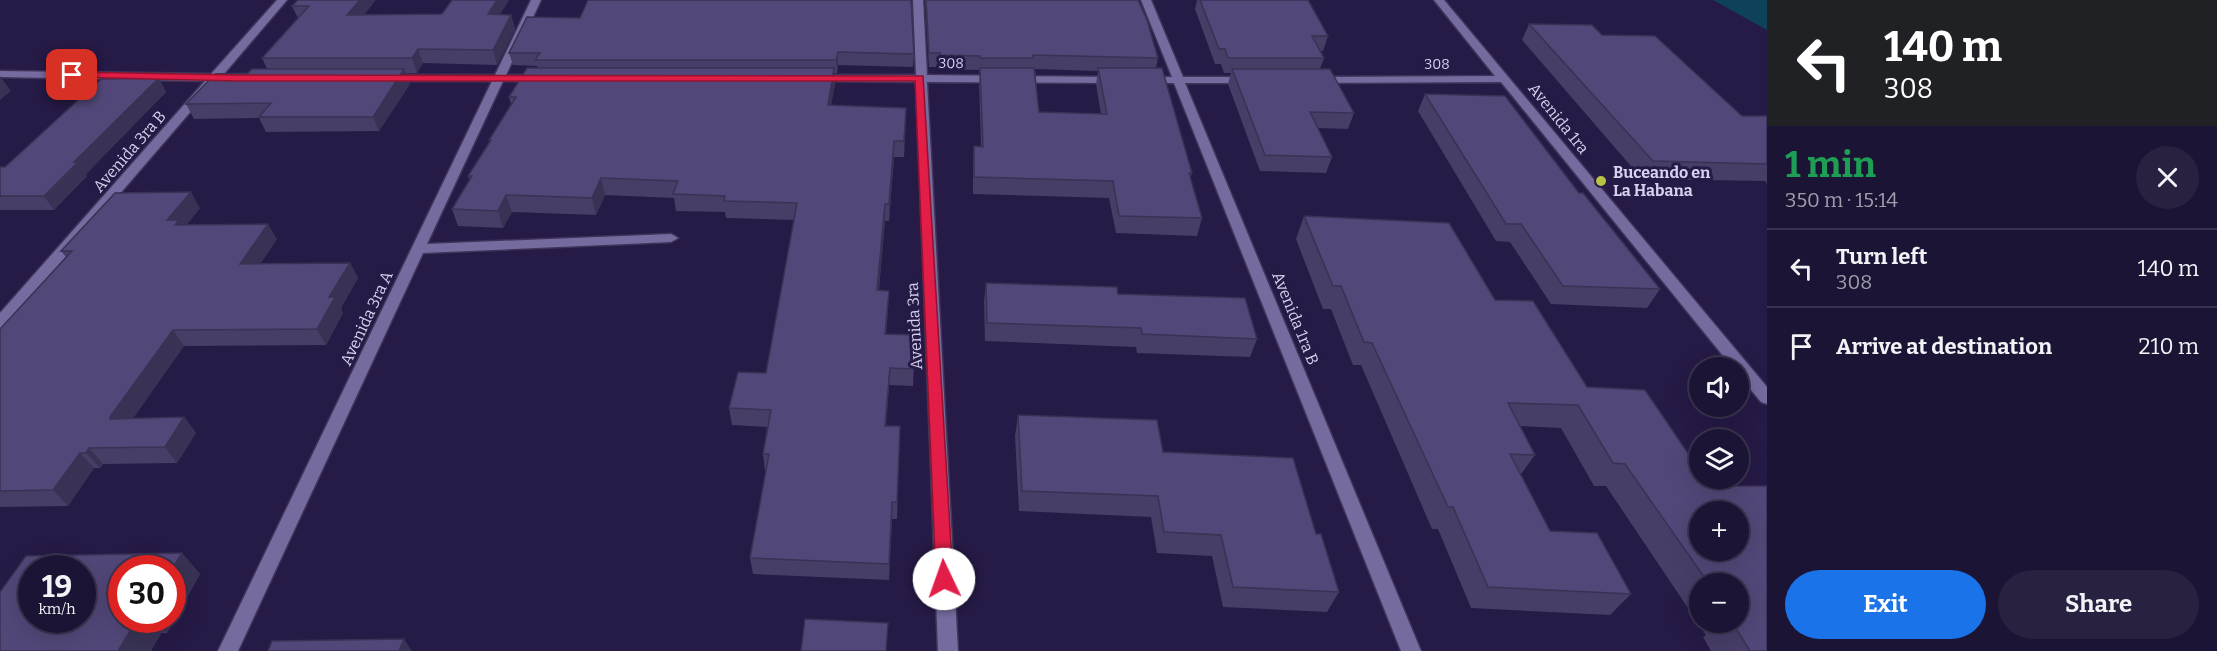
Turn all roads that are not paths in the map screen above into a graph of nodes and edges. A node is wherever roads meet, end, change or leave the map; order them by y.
1 (282, 0) edge
2 (536, 0) edge
3 (918, 0) edge
4 (1146, 0) edge
5 (1439, 0) edge
6 (0, 74) edge
7 (215, 78) junction
8 (238, 78) edge
9 (380, 78) edge
10 (497, 78) junction
11 (556, 78) edge
12 (802, 78) edge
13 (920, 78) junction
14 (1506, 79) junction
15 (1180, 80) junction
16 (1259, 80) edge
17 (1304, 80) edge
18 (671, 238) dead end
19 (419, 249) junction
20 (0, 323) edge
21 (1767, 398) edge
22 (228, 651) edge
23 (948, 651) edge
24 (1411, 651) edge

1 - 7 street, Avenida 3ra B
2 - 10 street, Avenida 3ra A
3 - 13 street, Avenida 3ra
4 - 15 street, Avenida 1ra B
5 - 14 street, Avenida 1ra
6 - 7 street
7 - 8 street
7 - 20 street, Avenida 3ra B
9 - 10 street
10 - 11 street
10 - 19 street, Avenida 3ra A
12 - 13 street, 308
13 - 15 street, 308
13 - 23 street, Avenida 3ra
14 - 17 street, 308
14 - 21 street, Avenida 1ra
15 - 16 street, 308
15 - 24 street, Avenida 1ra B
18 - 19 street
19 - 22 street, Avenida 3ra A

